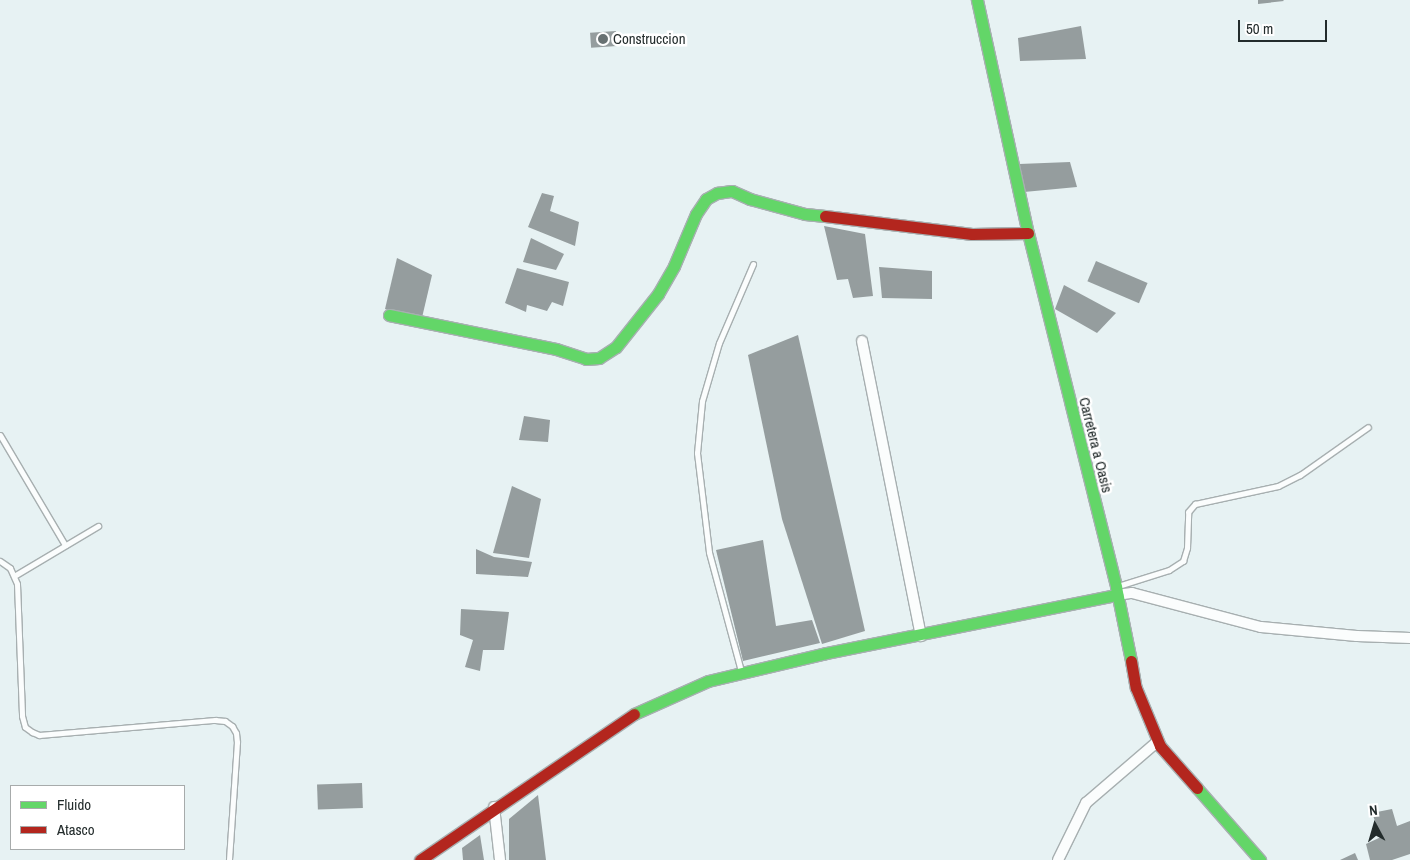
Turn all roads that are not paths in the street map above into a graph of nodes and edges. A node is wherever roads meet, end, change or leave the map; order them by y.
1 (977, 0) edge
2 (1028, 232) junction
3 (753, 264) dead end
4 (389, 315) dead end
5 (862, 342) dead end
6 (1368, 427) dead end
7 (0, 435) edge
8 (98, 526) dead end
9 (65, 545) junction
10 (0, 561) edge
11 (14, 576) junction
12 (1116, 591) junction
13 (921, 636) junction
14 (1410, 638) edge
15 (742, 672) junction
16 (1157, 742) junction
17 (494, 808) junction
18 (229, 860) edge
19 (420, 860) edge
20 (500, 860) edge
21 (1058, 860) edge
22 (1260, 860) edge

1 - 2 street, Carretera a Oasis
2 - 4 street
2 - 12 street, Carretera a Oasis
3 - 15 lane
5 - 13 street
6 - 12 lane
7 - 9 lane
8 - 9 lane
9 - 11 lane
10 - 11 lane
11 - 18 lane
12 - 13 street
12 - 14 street
12 - 16 street, Carretera a Oasis
13 - 15 street
15 - 17 street
16 - 21 street
16 - 22 street, Carretera a Oasis
17 - 19 street
17 - 20 street

